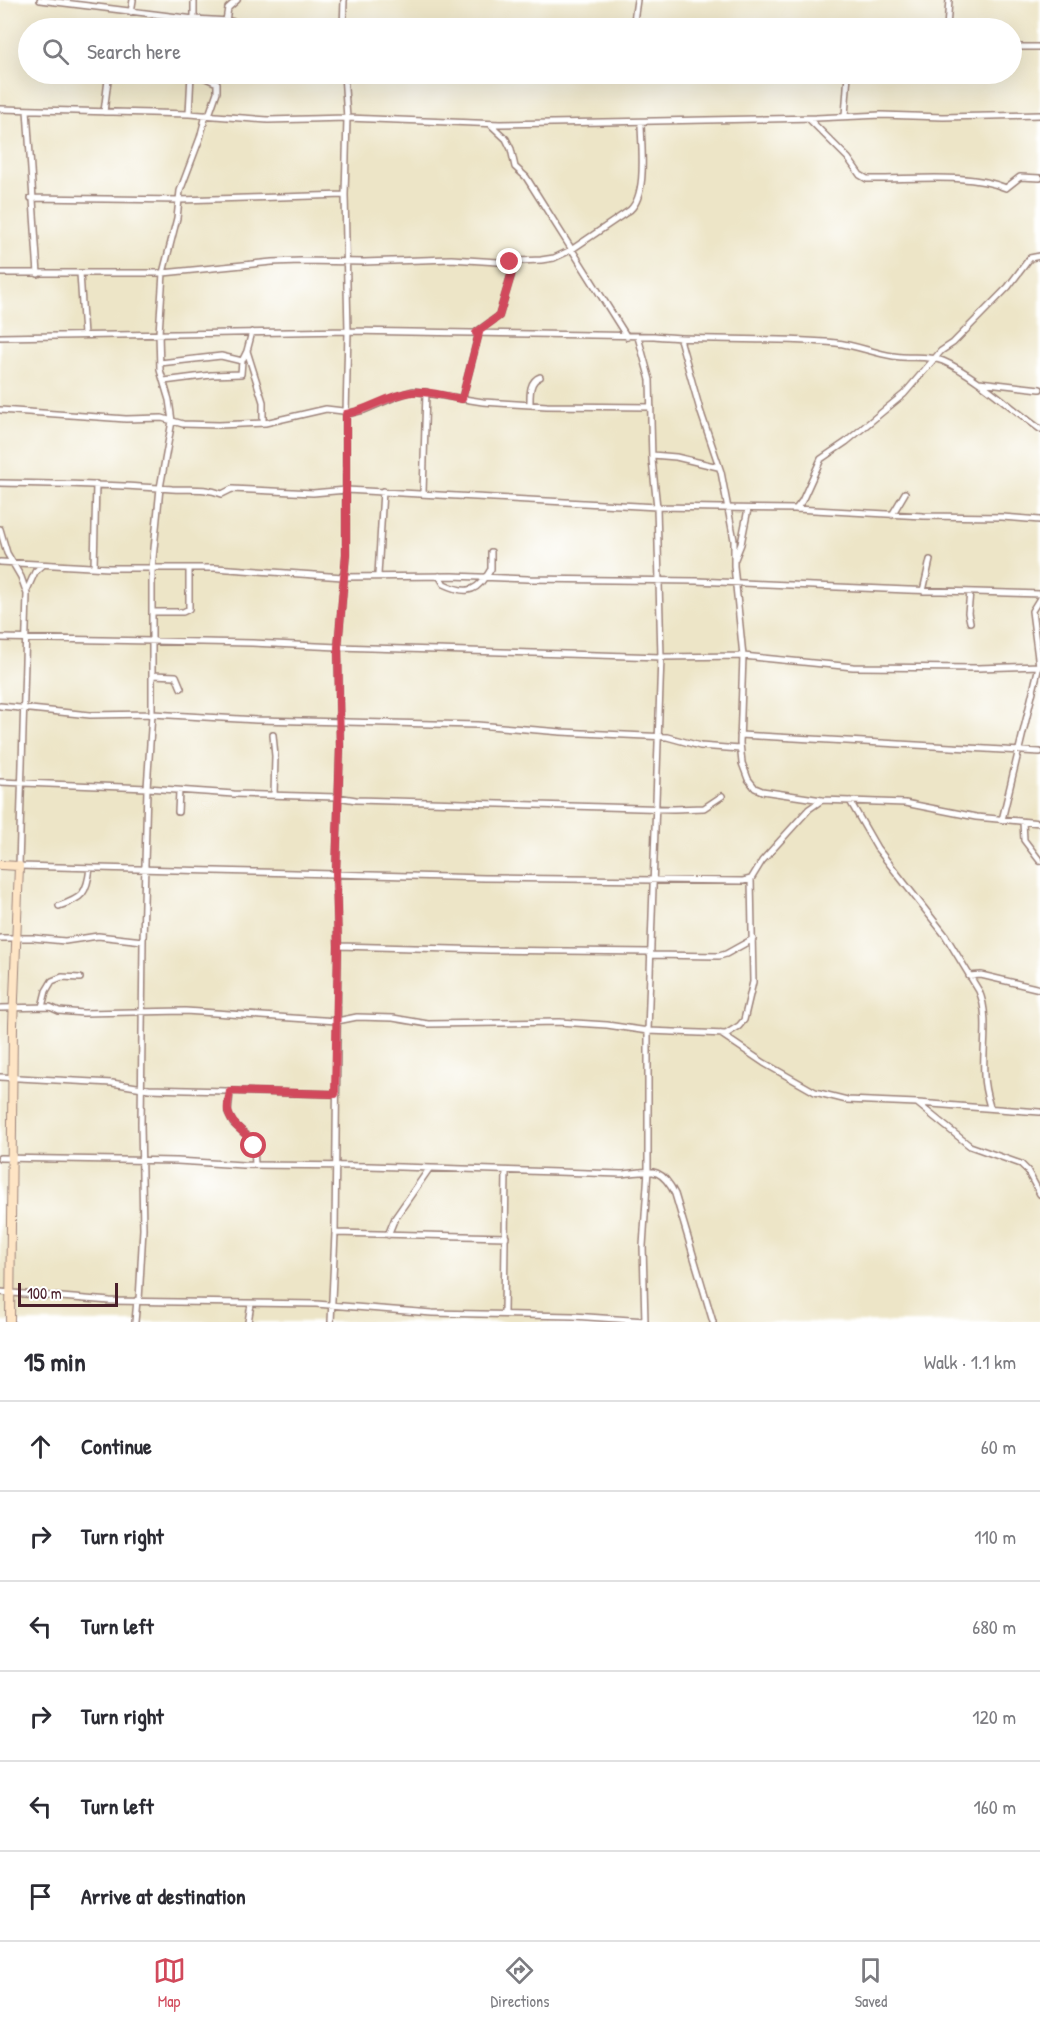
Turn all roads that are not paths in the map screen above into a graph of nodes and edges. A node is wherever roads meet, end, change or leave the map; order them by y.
1 (40, 0) edge
2 (132, 0) edge
3 (194, 0) edge
4 (237, 0) edge
5 (344, 0) edge
6 (637, 0) edge
7 (949, 0) edge
8 (131, 12) junction
9 (185, 18) edge
10 (194, 18) edge
11 (226, 18) edge
12 (343, 18) edge
13 (634, 18) edge
14 (948, 18) edge
15 (1022, 46) edge
16 (1040, 47) edge
17 (108, 84) edge
18 (190, 84) edge
19 (217, 84) edge
20 (345, 84) edge
21 (847, 84) edge
22 (0, 109) edge
23 (27, 110) junction
24 (105, 112) junction
25 (189, 114) junction
26 (208, 115) junction
27 (1040, 115) edge
28 (845, 116) junction
29 (347, 118) junction
30 (809, 118) junction
31 (641, 122) junction
32 (490, 123) junction
33 (1040, 178) edge
34 (345, 195) junction
35 (32, 198) junction
36 (180, 200) junction
37 (571, 250) junction
38 (1040, 256) edge
39 (347, 261) junction
40 (515, 262) junction
41 (0, 273) edge
42 (80, 273) junction
43 (163, 273) junction
44 (38, 274) junction
45 (348, 331) junction
46 (252, 332) junction
47 (159, 333) junction
48 (477, 333) junction
49 (84, 335) junction
50 (0, 337) edge
51 (627, 337) junction
52 (638, 337) junction
53 (680, 339) junction
54 (247, 351) junction
55 (934, 358) junction
56 (242, 361) junction
57 (160, 363) junction
58 (540, 377) dead end
59 (164, 381) junction
60 (977, 382) junction
61 (1040, 389) edge
62 (426, 392) junction
63 (462, 399) junction
64 (530, 405) junction
65 (651, 407) junction
66 (0, 410) edge
67 (346, 414) junction
68 (172, 421) junction
69 (263, 423) junction
70 (1040, 429) edge
71 (652, 455) junction
72 (719, 467) junction
73 (0, 483) edge
74 (96, 484) junction
75 (160, 488) junction
76 (346, 490) junction
77 (383, 492) junction
78 (423, 493) junction
79 (905, 493) dead end
80 (657, 507) junction
81 (728, 509) junction
82 (748, 509) junction
83 (796, 509) junction
84 (892, 514) junction
85 (1040, 520) edge
86 (0, 529) edge
87 (491, 552) dead end
88 (930, 560) dead end
89 (734, 561) junction
90 (0, 562) edge
91 (12, 562) junction
92 (43, 565) junction
93 (94, 567) junction
94 (189, 568) junction
95 (152, 569) junction
96 (378, 575) junction
97 (439, 576) junction
98 (343, 577) junction
99 (486, 577) junction
100 (658, 581) junction
101 (736, 582) junction
102 (27, 590) junction
103 (923, 591) junction
104 (970, 592) junction
105 (1040, 596) edge
106 (152, 612) junction
107 (970, 622) dead end
108 (0, 638) edge
109 (26, 638) junction
110 (153, 640) junction
111 (338, 647) junction
112 (743, 656) junction
113 (661, 657) junction
114 (1040, 666) edge
115 (152, 675) junction
116 (181, 688) dead end
117 (0, 706) edge
118 (25, 708) junction
119 (152, 714) junction
120 (340, 722) junction
121 (273, 735) dead end
122 (740, 735) junction
123 (657, 737) junction
124 (740, 749) junction
125 (1018, 751) junction
126 (1040, 752) edge
127 (0, 782) edge
128 (21, 783) junction
129 (147, 789) junction
130 (179, 791) junction
131 (274, 795) junction
132 (722, 796) dead end
133 (337, 797) junction
134 (822, 800) junction
135 (850, 801) junction
136 (654, 809) junction
137 (178, 812) dead end
138 (1002, 820) junction
139 (1023, 822) junction
140 (1040, 823) edge
141 (1040, 861) edge
142 (0, 865) edge
143 (19, 866) junction
144 (90, 868) junction
145 (146, 870) junction
146 (336, 873) junction
147 (654, 879) junction
148 (751, 879) junction
149 (59, 906) dead end
150 (0, 938) edge
151 (15, 938) junction
152 (753, 939) junction
153 (143, 940) junction
154 (338, 946) junction
155 (650, 953) junction
156 (969, 976) junction
157 (80, 978) dead end
158 (1040, 989) edge
159 (14, 1007) junction
160 (42, 1007) junction
161 (0, 1008) edge
162 (142, 1012) junction
163 (337, 1021) junction
164 (648, 1030) junction
165 (721, 1034) junction
166 (0, 1077) edge
167 (13, 1077) junction
168 (142, 1088) junction
169 (230, 1091) junction
170 (335, 1094) junction
171 (917, 1103) junction
172 (990, 1107) junction
173 (1040, 1112) edge
174 (0, 1158) edge
175 (11, 1159) junction
176 (141, 1161) junction
177 (255, 1165) junction
178 (335, 1166) junction
179 (429, 1169) junction
180 (648, 1170) junction
181 (506, 1171) junction
182 (1040, 1194) edge
183 (335, 1233) junction
184 (388, 1234) junction
185 (506, 1238) junction
186 (0, 1292) edge
187 (10, 1292) junction
188 (138, 1300) junction
189 (251, 1304) junction
190 (332, 1306) junction
191 (504, 1313) junction
192 (10, 1322) edge
193 (135, 1322) edge
194 (248, 1322) edge
195 (331, 1322) edge
196 (645, 1322) edge
197 (713, 1322) edge

1 - 8 street
2 - 8 street
3 - 10 street
4 - 11 street
5 - 12 street
6 - 13 street
7 - 14 street
8 - 9 street
15 - 16 street
17 - 24 street
18 - 25 street
19 - 26 street
20 - 29 street
21 - 28 street
22 - 23 street
23 - 24 street
23 - 35 street
24 - 25 street
25 - 26 street
26 - 29 street
26 - 36 street
27 - 28 street
28 - 30 street
29 - 32 street
29 - 34 street
30 - 31 street
30 - 33 street
31 - 32 street
31 - 37 street
32 - 37 street
34 - 36 street
34 - 39 street
35 - 36 street
35 - 44 street
36 - 43 street
37 - 40 street
37 - 51 street
38 - 55 street
39 - 40 street
39 - 43 street
39 - 45 street
40 - 48 street
41 - 44 street
42 - 43 street
42 - 44 street
42 - 49 street
43 - 47 street
45 - 46 street
45 - 48 street
45 - 67 street
46 - 47 street
46 - 54 street
47 - 49 street
47 - 57 street
48 - 51 street
48 - 63 street
49 - 50 street
51 - 52 street
52 - 53 street
52 - 65 street
53 - 55 street
53 - 72 street
54 - 56 street
54 - 69 street
55 - 60 street
55 - 83 street
56 - 57 street
56 - 59 street
57 - 59 street
58 - 64 street
59 - 68 street
60 - 61 street
60 - 70 street
62 - 63 street
62 - 67 street
62 - 78 street
63 - 64 street
64 - 65 street
65 - 71 street
66 - 68 street
67 - 69 street
67 - 76 street
68 - 69 street
68 - 75 street
71 - 72 street
71 - 80 street
72 - 81 street
73 - 74 street
74 - 75 street
74 - 93 street
75 - 76 street
75 - 95 street
76 - 77 street
76 - 98 street
77 - 78 street
77 - 96 street
78 - 80 street
79 - 84 street
80 - 81 street
80 - 100 street
81 - 82 street
81 - 89 street
82 - 83 street
82 - 89 street
83 - 84 street
84 - 85 street
86 - 91 street
87 - 99 street
88 - 103 street
89 - 101 street
90 - 91 street
91 - 92 street
91 - 102 street
92 - 93 street
92 - 102 street
93 - 95 street
94 - 95 street
94 - 98 street
94 - 106 street
95 - 106 street
96 - 97 street
96 - 98 street
97 - 99 street
97 - 99 street
98 - 111 street
99 - 100 street
100 - 101 street
100 - 113 street
101 - 103 street
101 - 112 street
102 - 109 street
103 - 104 street
104 - 105 street
104 - 107 street
105 - 114 street
106 - 110 street
108 - 109 street
109 - 110 street
109 - 118 street
110 - 111 street
110 - 115 street
111 - 113 street
111 - 120 street
112 - 113 street
112 - 114 street
112 - 122 street
113 - 123 street
114 - 125 street
115 - 116 street
115 - 119 street
117 - 118 street
118 - 119 street
118 - 128 street
119 - 120 street
119 - 129 street
120 - 123 street
120 - 133 street
121 - 131 street
122 - 124 street
122 - 125 street
123 - 124 street
123 - 136 street
124 - 134 street
125 - 126 street
125 - 138 street
127 - 128 street
128 - 129 street
128 - 143 street
129 - 130 street
129 - 145 street
130 - 131 street
130 - 137 street
131 - 133 street
132 - 136 street
133 - 136 street
133 - 146 street
134 - 135 street
134 - 148 street
135 - 138 street
135 - 156 street
136 - 147 street
138 - 139 street
139 - 140 street
139 - 141 street
142 - 143 street
143 - 144 street
143 - 151 street
144 - 145 street
144 - 149 street
145 - 146 street
145 - 153 street
146 - 147 street
146 - 154 street
147 - 148 street
147 - 155 street
148 - 152 street
150 - 151 street
151 - 153 street
151 - 159 street
152 - 155 street
152 - 165 street
153 - 162 street
154 - 155 street
154 - 163 street
155 - 164 street
156 - 158 street
156 - 172 street
157 - 160 street
159 - 160 street
159 - 161 street
159 - 167 street
160 - 162 street
162 - 163 street
162 - 168 street
163 - 164 street
163 - 170 street
164 - 165 street
164 - 180 street
165 - 171 street
166 - 167 street
167 - 168 street
167 - 175 street
168 - 169 street
168 - 176 street
169 - 170 street
169 - 177 street
170 - 178 street
171 - 172 street
171 - 182 street
172 - 173 street
174 - 175 street
175 - 176 street
175 - 187 street
176 - 177 street
176 - 188 street
177 - 178 street
178 - 179 street
178 - 183 street
179 - 181 street
179 - 184 street
180 - 181 street
180 - 196 street
180 - 197 street
181 - 185 street
183 - 184 street
183 - 190 street
184 - 185 street
185 - 191 street
186 - 187 street
187 - 188 street
187 - 192 street
188 - 189 street
188 - 193 street
189 - 190 street
189 - 194 street
190 - 191 street
190 - 195 street
191 - 196 street

